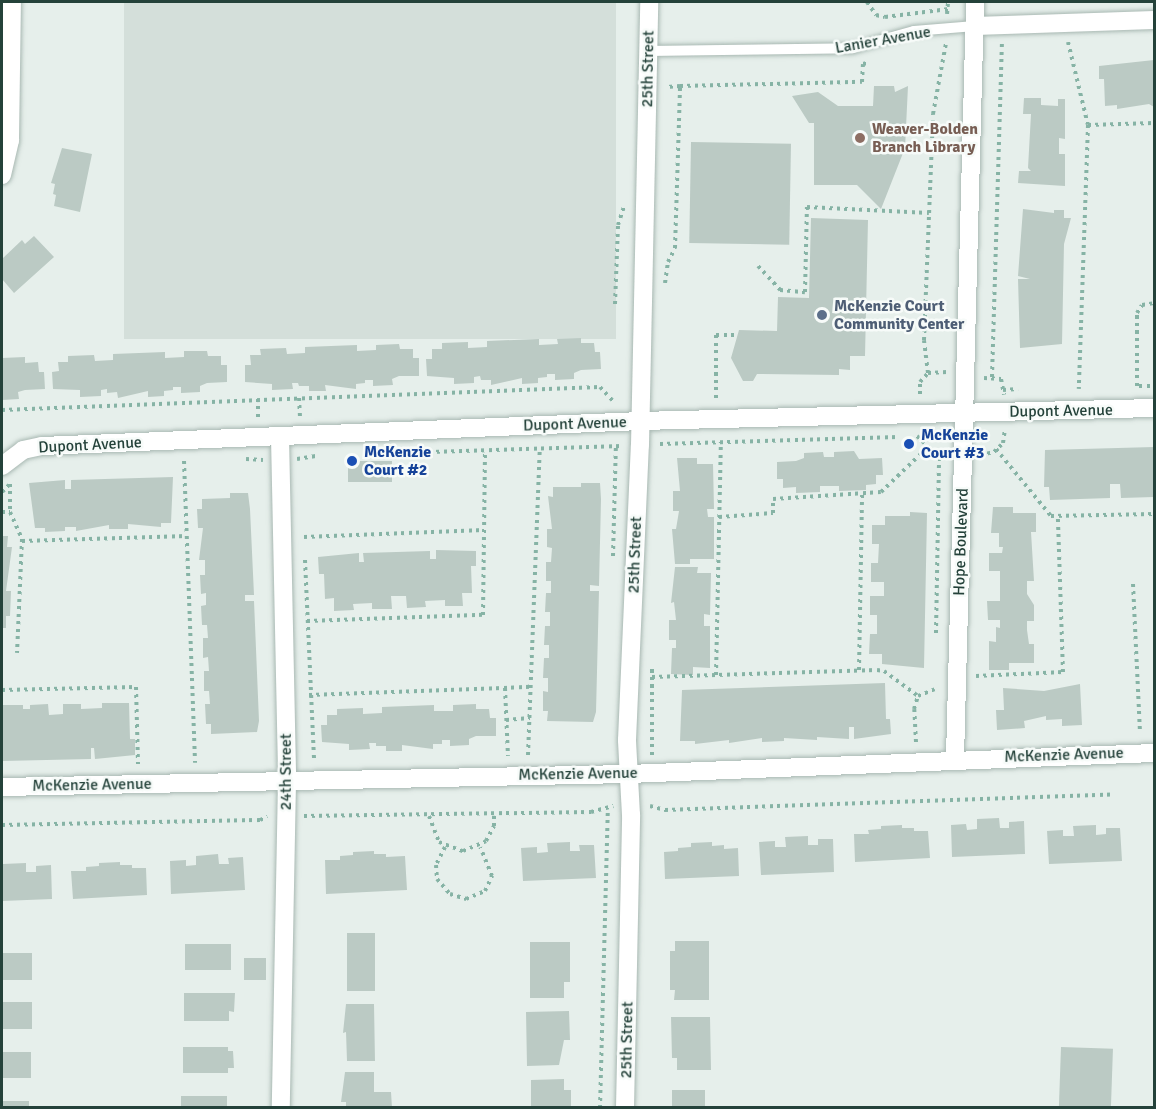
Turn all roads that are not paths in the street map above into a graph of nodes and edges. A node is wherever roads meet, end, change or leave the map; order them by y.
1 (12, 2) edge
2 (649, 2) edge
3 (975, 2) edge
4 (1155, 20) edge
5 (975, 26) junction
6 (657, 51) junction
7 (2, 175) edge
8 (1155, 408) edge
9 (640, 412) junction
10 (964, 413) junction
11 (280, 437) junction
12 (2, 466) edge
13 (955, 750) junction
14 (1155, 753) edge
15 (629, 774) junction
16 (287, 783) junction
17 (2, 787) edge
18 (281, 1107) edge
19 (625, 1107) edge

1 - 7 street
2 - 6 street, 25th Street
3 - 5 street, Hope Boulevard
4 - 5 street, Lanier Avenue
5 - 6 lane, Lanier Avenue
5 - 10 street, Hope Boulevard
6 - 9 street, 25th Street
8 - 10 street, Dupont Avenue
9 - 10 street, Dupont Avenue
9 - 11 street, Dupont Avenue
9 - 15 street, 25th Street
10 - 13 street, Hope Boulevard
11 - 12 street, Dupont Avenue
11 - 16 street, 24th Street
13 - 14 street, McKenzie Avenue
13 - 15 street, McKenzie Avenue
15 - 16 street, McKenzie Avenue
15 - 19 street, 25th Street
16 - 17 street, McKenzie Avenue
16 - 18 street, 24th Street

